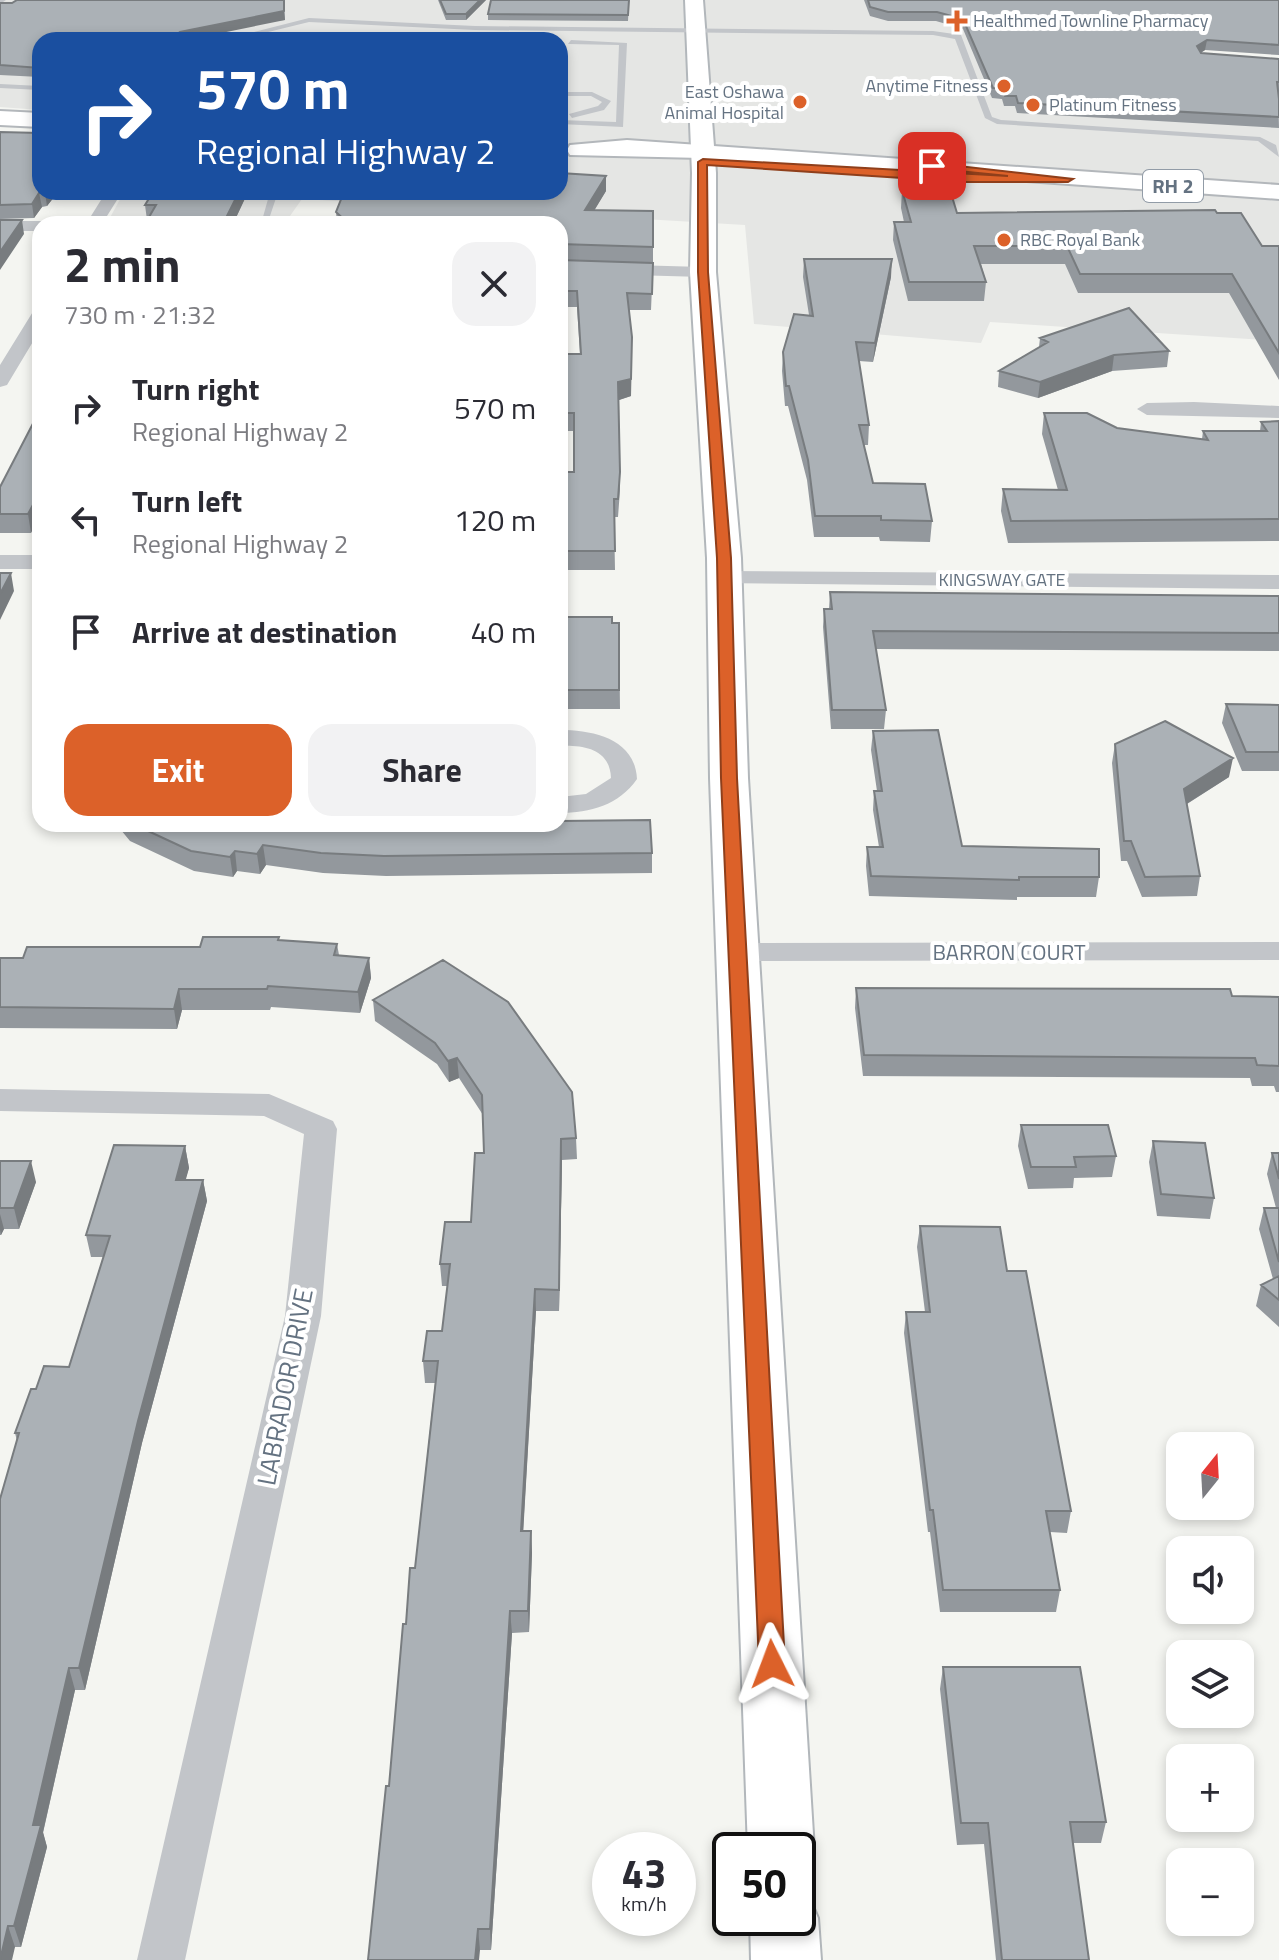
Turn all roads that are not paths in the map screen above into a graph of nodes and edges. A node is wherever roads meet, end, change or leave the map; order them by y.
1 (694, 0) edge
2 (440, 27) junction
3 (695, 29) junction
4 (259, 32) edge
5 (438, 32) edge
6 (571, 42) dead end
7 (0, 86) edge
8 (32, 88) edge
9 (568, 94) edge
10 (568, 115) edge
11 (568, 117) edge
12 (0, 118) edge
13 (32, 120) edge
14 (569, 149) edge
15 (1279, 155) edge
16 (702, 156) junction
17 (1279, 192) edge
18 (0, 226) edge
19 (32, 226) edge
20 (568, 268) edge
21 (703, 272) junction
22 (32, 327) edge
23 (0, 381) edge
24 (1147, 409) dead end
25 (1279, 412) edge
26 (0, 562) edge
27 (32, 562) edge
28 (725, 578) junction
29 (1279, 582) edge
30 (568, 739) edge
31 (568, 804) edge
32 (1279, 951) edge
33 (739, 952) junction
34 (0, 1100) edge
35 (780, 1832) edge
36 (785, 1936) edge
37 (161, 1960) edge
38 (786, 1960) edge

1 - 3 main road
2 - 3 lane
2 - 4 lane
2 - 5 lane
3 - 15 lane
3 - 16 main road
6 - 11 lane
7 - 8 lane
9 - 10 lane
12 - 13 main road
14 - 16 main road
16 - 17 main road, RH 2
16 - 21 main road
18 - 19 street
20 - 21 street
21 - 28 main road
22 - 23 street
24 - 25 street
26 - 27 street
28 - 29 street, KINGSWAY GATE
28 - 33 main road
30 - 31 street
32 - 33 street, BARRON COURT
33 - 35 main road
34 - 37 street, LABRADOR DRIVE
36 - 38 main road

